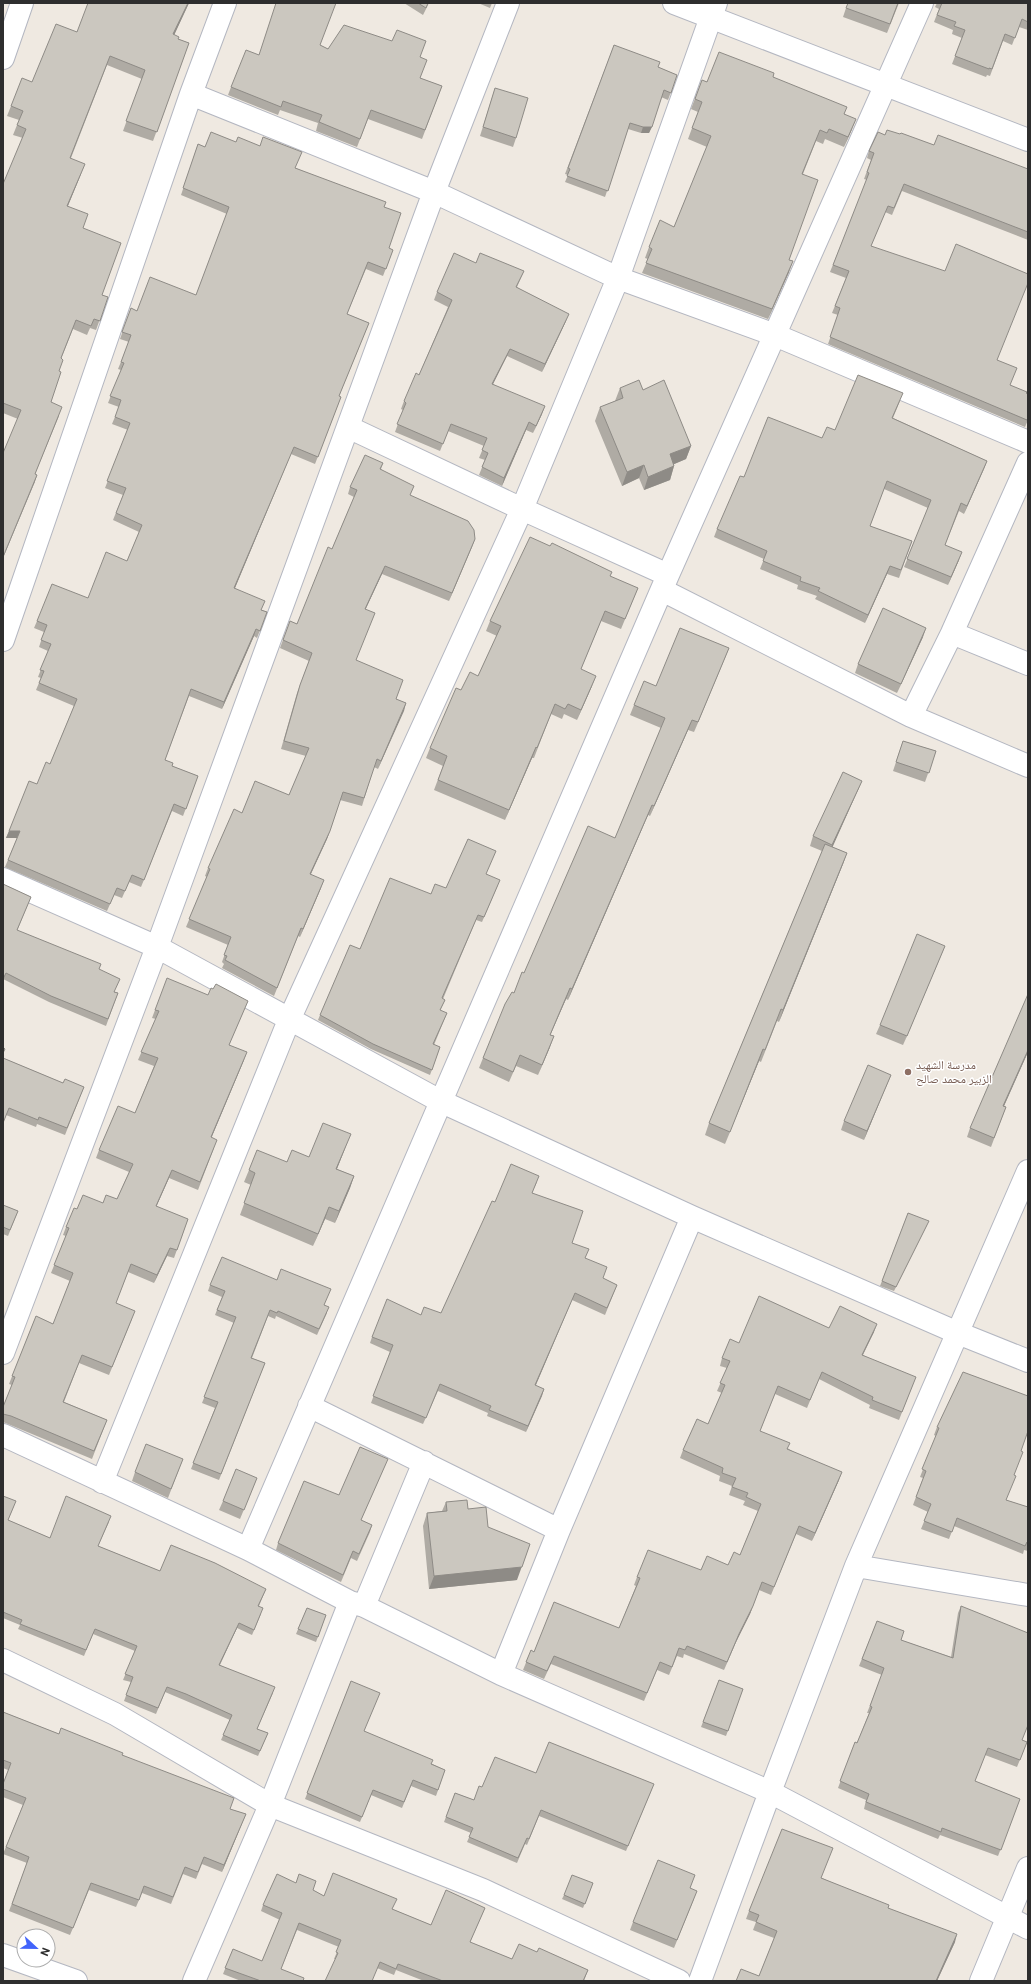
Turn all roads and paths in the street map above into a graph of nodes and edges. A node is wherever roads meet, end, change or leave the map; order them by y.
1 (22, 3) edge
2 (225, 3) edge
3 (508, 3) edge
4 (674, 3) edge
5 (922, 3) edge
6 (713, 10) edge
7 (3, 58) edge
8 (886, 84) junction
9 (191, 94) junction
10 (1028, 140) edge
11 (434, 192) junction
12 (618, 278) junction
13 (775, 335) junction
14 (348, 427) junction
15 (1028, 442) edge
16 (1028, 463) edge
17 (522, 509) junction
18 (665, 582) junction
19 (952, 634) junction
20 (3, 640) edge
21 (1028, 664) edge
22 (911, 716) junction
23 (1028, 766) edge
24 (3, 879) edge
25 (157, 947) junction
26 (289, 1020) junction
27 (440, 1101) junction
28 (1028, 1172) edge
29 (692, 1217) junction
30 (958, 1333) junction
31 (3, 1353) edge
32 (1028, 1361) edge
33 (309, 1406) junction
34 (3, 1435) edge
35 (424, 1462) junction
36 (102, 1482) junction
37 (559, 1530) junction
38 (248, 1549) junction
39 (856, 1566) junction
40 (1028, 1595) edge
41 (357, 1604) junction
42 (3, 1660) edge
43 (501, 1674) junction
44 (770, 1792) junction
45 (270, 1805) junction
46 (1028, 1868) edge
47 (1008, 1919) junction
48 (1028, 1928) edge
49 (3, 1955) edge
50 (76, 1981) edge
51 (194, 1981) edge
52 (679, 1981) edge
53 (700, 1981) edge
54 (981, 1981) edge

1 - 7 street
2 - 9 street
3 - 11 street
4 - 6 street
5 - 8 street
6 - 8 street
6 - 12 street
8 - 10 street
8 - 13 street
9 - 11 street
9 - 20 street
11 - 12 street
11 - 14 street
12 - 13 street
12 - 17 street
13 - 15 street
13 - 18 street
14 - 17 street
14 - 25 street
16 - 19 street
17 - 18 street
17 - 26 street
18 - 22 street
18 - 27 street
19 - 21 street
19 - 22 street
22 - 23 street
24 - 25 street
25 - 26 street
25 - 31 street
26 - 27 street
26 - 36 street
27 - 29 street
27 - 33 street
28 - 30 street
29 - 30 street
29 - 37 street
30 - 32 street
30 - 39 street
33 - 35 street
33 - 38 street
34 - 36 street
35 - 37 street
35 - 41 street
36 - 38 street
37 - 43 street
38 - 41 street
39 - 40 street
39 - 44 street
41 - 43 street
41 - 45 street
42 - 45 street
43 - 44 street
44 - 47 street
44 - 53 street
45 - 51 street
45 - 52 street
46 - 47 street
47 - 48 street
47 - 54 street
49 - 50 street

